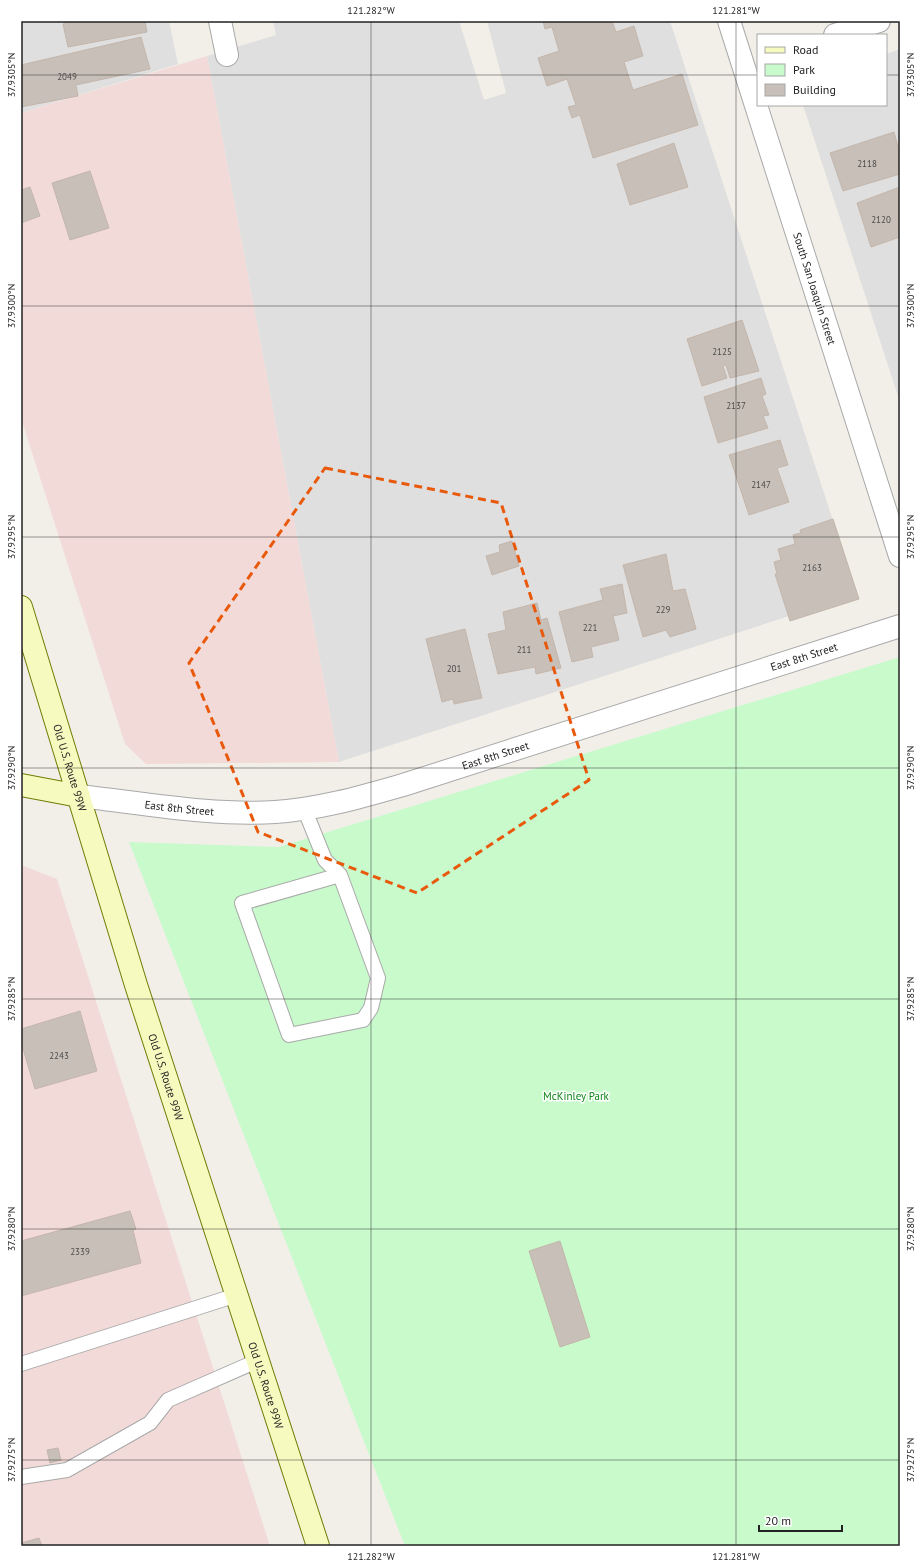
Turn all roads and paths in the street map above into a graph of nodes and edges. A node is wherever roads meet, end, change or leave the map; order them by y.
1 (220, 21) edge
2 (730, 21) edge
3 (879, 21) edge
4 (838, 34) edge
5 (228, 55) dead end
6 (750, 62) edge
7 (757, 85) edge
8 (763, 106) edge
9 (900, 556) edge
10 (22, 616) edge
11 (900, 626) edge
12 (21, 785) edge
13 (79, 796) junction
14 (304, 808) junction
15 (340, 875) junction
16 (237, 1295) junction
17 (258, 1361) junction
18 (21, 1364) edge
19 (21, 1477) edge
20 (318, 1546) edge

1 - 5 street
2 - 6 street, South San Joaquin Street
3 - 4 street
6 - 7 street, South San Joaquin Street
8 - 9 street, South San Joaquin Street
10 - 13 main road, Old U.S. Route 99W
11 - 14 street, East 8th Street
12 - 13 main road
13 - 14 street, East 8th Street
13 - 16 main road, Old U.S. Route 99W
14 - 15 lane
15 - 15 lane
16 - 17 main road, Old U.S. Route 99W
16 - 18 lane
17 - 19 lane
17 - 20 main road, Old U.S. Route 99W

